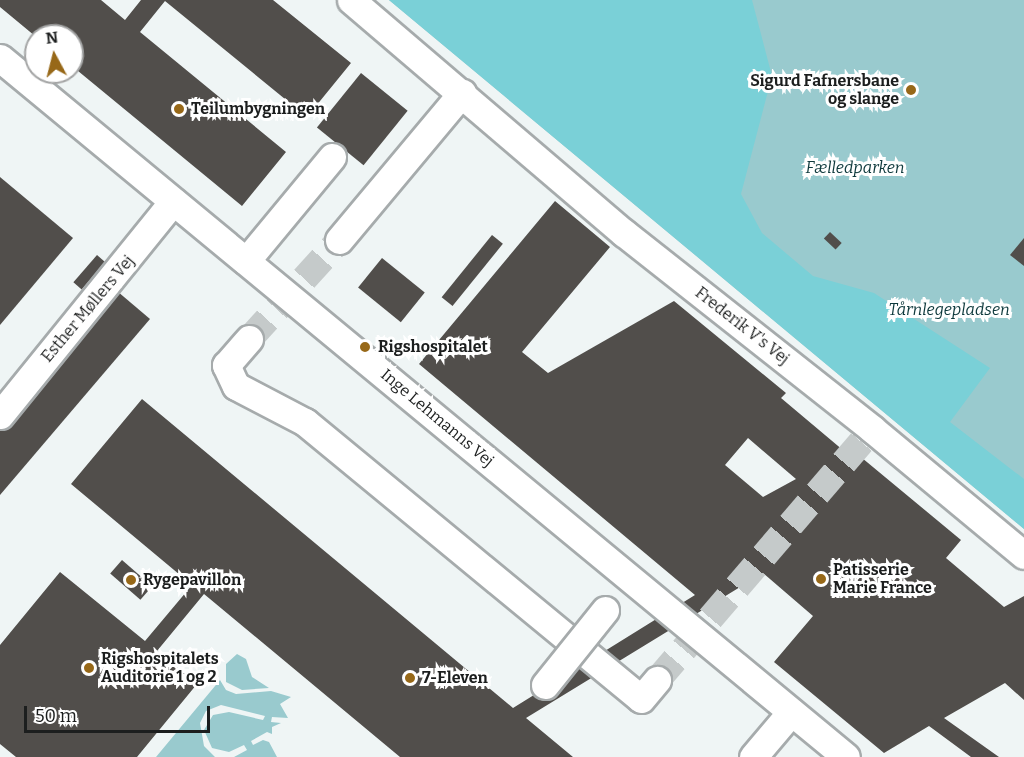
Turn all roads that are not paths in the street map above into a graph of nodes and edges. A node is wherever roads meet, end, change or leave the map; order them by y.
1 (351, 0) edge
2 (0, 58) edge
3 (462, 93) junction
4 (332, 157) dead end
5 (173, 201) junction
6 (339, 240) tunnel mouth
7 (246, 261) junction
8 (249, 339) tunnel mouth
9 (0, 415) edge
10 (1024, 555) edge
11 (605, 610) dead end
12 (657, 680) tunnel mouth
13 (545, 685) dead end
14 (791, 712) junction
15 (753, 757) edge
16 (846, 757) edge

1 - 3 street, Frederik V's Vej
2 - 5 street, Inge Lehmanns Vej
3 - 6 street
3 - 10 street, Frederik V's Vej
4 - 7 street
5 - 7 street, Inge Lehmanns Vej
5 - 9 street, Esther Møllers Vej
7 - 14 street, Inge Lehmanns Vej
8 - 12 street
11 - 13 street, bridge
14 - 15 street
14 - 16 street, Inge Lehmanns Vej

